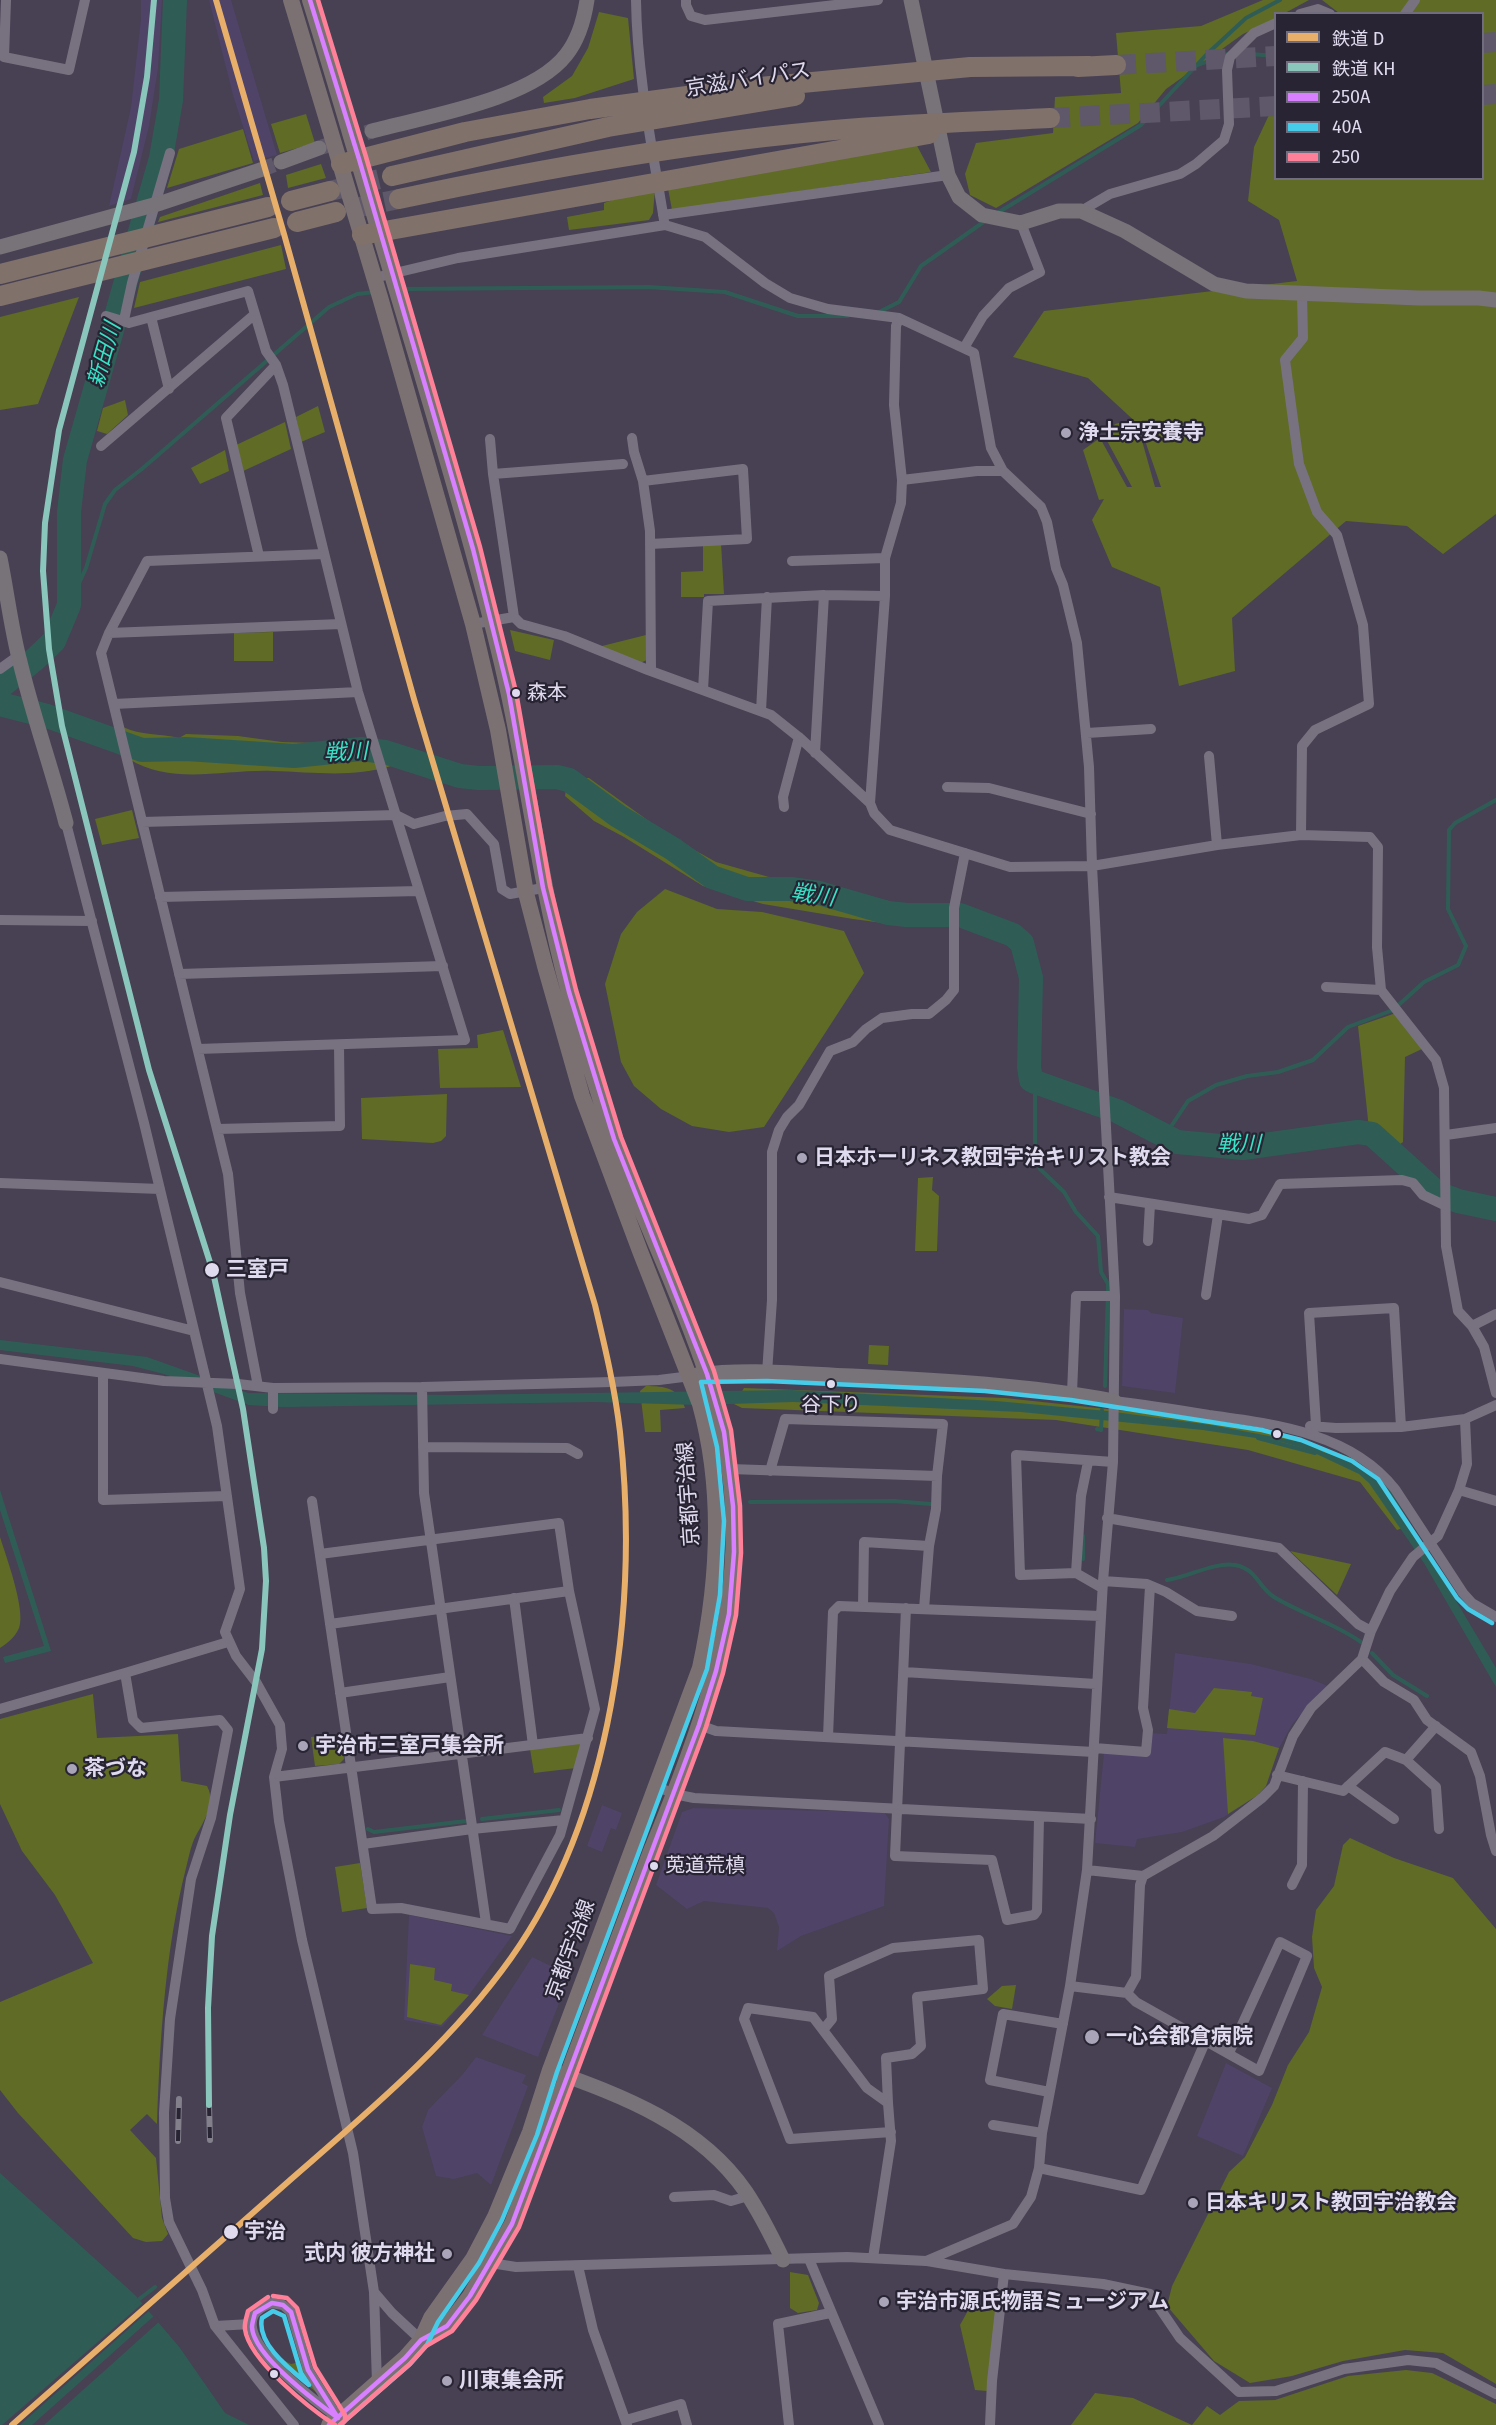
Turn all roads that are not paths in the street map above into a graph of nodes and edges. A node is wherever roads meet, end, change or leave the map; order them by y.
1 (85, 0) edge
2 (310, 0) edge
3 (587, 0) edge
4 (636, 0) edge
5 (686, 0) edge
6 (871, 0) edge
7 (911, 0) edge
8 (296, 1) edge
9 (4, 8) edge
10 (1307, 12) edge
11 (1325, 12) edge
12 (1274, 23) edge
13 (1116, 65) tunnel mouth
14 (1089, 66) junction
15 (1050, 118) tunnel mouth
16 (1006, 120) junction
17 (372, 131) tunnel mouth
18 (319, 148) tunnel mouth
19 (170, 153) dead end
20 (350, 161) junction
21 (281, 162) tunnel mouth
22 (946, 168) junction
23 (260, 170) tunnel mouth
24 (392, 176) tunnel mouth
25 (330, 191) tunnel mouth
26 (399, 199) tunnel mouth
27 (291, 201) dead end
28 (268, 207) dead end
29 (1081, 211) junction
30 (336, 212) tunnel mouth
31 (664, 220) junction
32 (297, 222) dead end
33 (1021, 224) junction
34 (274, 228) dead end
35 (371, 233) junction
36 (0, 247) edge
37 (0, 274) edge
38 (395, 284) junction
39 (377, 287) junction
40 (1302, 294) junction
41 (0, 296) edge
42 (1496, 300) edge
43 (255, 314) junction
44 (106, 316) dead end
45 (151, 317) junction
46 (899, 318) junction
47 (122, 320) junction
48 (964, 348) junction
49 (274, 363) junction
50 (169, 389) junction
51 (632, 438) dead end
52 (490, 439) dead end
53 (101, 446) dead end
54 (623, 464) dead end
55 (1003, 471) junction
56 (493, 474) junction
57 (902, 480) junction
58 (643, 481) junction
59 (650, 544) junction
60 (324, 554) junction
61 (259, 556) junction
62 (0, 558) edge
63 (885, 558) junction
64 (792, 561) dead end
65 (824, 596) junction
66 (885, 596) junction
67 (767, 597) junction
68 (514, 617) junction
69 (490, 620) junction
70 (341, 624) junction
71 (473, 624) junction
72 (109, 633) junction
73 (19, 659) junction
74 (0, 669) edge
75 (651, 671) junction
76 (703, 690) junction
77 (358, 692) junction
78 (114, 704) junction
79 (761, 711) junction
80 (1151, 729) dead end
81 (1087, 733) junction
82 (799, 737) junction
83 (815, 753) junction
84 (1209, 756) dead end
85 (947, 787) dead end
86 (870, 803) junction
87 (784, 807) dead end
88 (1091, 814) junction
89 (396, 815) junction
90 (142, 822) junction
91 (66, 823) joint
92 (1301, 835) junction
93 (1217, 845) junction
94 (965, 853) junction
95 (1092, 866) junction
96 (543, 888) junction
97 (419, 891) junction
98 (526, 893) junction
99 (160, 897) junction
100 (0, 920) edge
101 (92, 921) junction
102 (443, 966) junction
103 (179, 974) junction
104 (1326, 987) dead end
105 (1381, 990) junction
106 (339, 1045) junction
107 (198, 1049) junction
108 (1496, 1128) edge
109 (217, 1129) junction
110 (1446, 1135) junction
111 (0, 1183) edge
112 (160, 1189) junction
113 (1109, 1197) junction
114 (1444, 1203) junction
115 (1150, 1204) junction
116 (1218, 1215) junction
117 (1148, 1241) dead end
118 (0, 1282) edge
119 (1206, 1295) dead end
120 (1110, 1296) junction
121 (1496, 1314) edge
122 (1472, 1326) junction
123 (194, 1331) junction
124 (0, 1359) edge
125 (767, 1373) junction
126 (104, 1374) junction
127 (701, 1380) junction
128 (207, 1383) junction
129 (258, 1386) junction
130 (422, 1389) junction
131 (273, 1390) junction
132 (1072, 1393) junction
133 (1496, 1393) edge
134 (1114, 1404) junction
135 (1496, 1405) edge
136 (273, 1408) dead end
137 (710, 1409) junction
138 (1465, 1419) junction
139 (1316, 1425) junction
140 (1401, 1427) junction
141 (1292, 1429) junction
142 (423, 1447) junction
143 (578, 1454) dead end
144 (1088, 1462) junction
145 (1113, 1462) junction
146 (730, 1469) junction
147 (770, 1471) junction
148 (937, 1476) junction
149 (1459, 1490) junction
150 (226, 1496) junction
151 (312, 1501) dead end
152 (1496, 1501) edge
153 (1107, 1518) junction
154 (430, 1539) junction
155 (1429, 1544) junction
156 (929, 1546) junction
157 (320, 1554) junction
158 (1076, 1574) junction
159 (1102, 1585) junction
160 (1150, 1586) junction
161 (569, 1591) junction
162 (514, 1598) junction
163 (863, 1607) junction
164 (440, 1608) junction
165 (906, 1608) junction
166 (924, 1609) junction
167 (1101, 1616) junction
168 (1232, 1616) dead end
169 (1496, 1617) edge
170 (330, 1624) junction
171 (1371, 1631) junction
172 (228, 1642) junction
173 (1362, 1659) junction
174 (904, 1672) junction
175 (125, 1673) junction
176 (450, 1677) junction
177 (1096, 1684) junction
178 (340, 1693) junction
179 (0, 1709) edge
180 (699, 1725) junction
181 (1436, 1726) junction
182 (828, 1737) junction
183 (588, 1738) junction
184 (900, 1742) junction
185 (533, 1745) junction
186 (1094, 1750) junction
187 (461, 1754) junction
188 (1406, 1760) junction
189 (351, 1767) junction
190 (1277, 1775) junction
191 (274, 1777) junction
192 (1303, 1781) junction
193 (656, 1786) junction
194 (1348, 1786) junction
195 (674, 1794) junction
196 (897, 1809) junction
197 (1039, 1818) junction
198 (1394, 1819) dead end
199 (564, 1820) junction
200 (1091, 1820) junction
201 (1439, 1828) dead end
202 (472, 1829) junction
203 (363, 1844) junction
204 (1496, 1851) edge
205 (1088, 1870) junction
206 (1143, 1876) junction
207 (1292, 1885) dead end
208 (486, 1923) junction
209 (1070, 1986) junction
210 (1127, 1994) junction
211 (1063, 2024) junction
212 (823, 2030) junction
213 (1206, 2040) junction
214 (1229, 2053) junction
215 (550, 2070) junction
216 (568, 2076) junction
217 (1049, 2092) junction
218 (888, 2103) junction
219 (993, 2125) dead end
220 (891, 2132) junction
221 (1042, 2133) junction
222 (1039, 2168) junction
223 (748, 2196) junction
224 (674, 2197) dead end
225 (873, 2258) junction
226 (809, 2259) junction
227 (783, 2260) junction
228 (927, 2261) junction
229 (490, 2263) junction
230 (578, 2266) junction
231 (1004, 2274) junction
232 (374, 2292) junction
233 (392, 2313) junction
234 (830, 2313) junction
235 (375, 2322) junction
236 (251, 2324) junction
237 (215, 2326) junction
238 (421, 2340) junction
239 (376, 2384) junction
240 (1496, 2394) edge
241 (627, 2422) edge
242 (337, 2423) edge
243 (294, 2425) edge
244 (687, 2425) edge
245 (789, 2425) edge
246 (879, 2425) edge
247 (990, 2425) edge

1 - 9 street
2 - 20 main road, 京都宇治線
3 - 17 street
4 - 31 street
5 - 6 street
7 - 22 street
8 - 20 main road, 京都宇治線
10 - 11 street
12 - 29 street
13 - 14 highway, 京滋バイパス
14 - 20 highway
14 - 24 highway, 京滋バイパス
15 - 16 highway
16 - 26 highway
16 - 35 highway
18 - 21 street
19 - 47 street
20 - 35 main road, 京都宇治線
22 - 31 street
22 - 33 street
23 - 36 street
25 - 27 highway
28 - 37 highway
29 - 33 street
29 - 40 street
30 - 32 highway
31 - 38 street
31 - 46 street
33 - 48 street
34 - 41 highway
35 - 38 main road, 京都宇治線
35 - 39 main road, 京都宇治線
38 - 39 street
38 - 69 main road, 京都宇治線
39 - 71 main road, 京都宇治線
40 - 42 street
40 - 92 street
43 - 45 street
43 - 49 street
43 - 50 street
44 - 47 street
45 - 47 street
45 - 50 street
46 - 48 street
46 - 57 street
48 - 55 street
49 - 60 street
49 - 61 street
50 - 53 street
51 - 58 street
52 - 56 street
54 - 56 street
55 - 57 street
55 - 81 street
56 - 68 street
57 - 63 street
58 - 59 street
58 - 59 street
59 - 75 street
60 - 61 street
60 - 70 street
61 - 72 street
62 - 73 street
63 - 64 street
63 - 66 street
65 - 66 street
65 - 67 street
65 - 83 street
66 - 86 street
67 - 76 street
67 - 79 street
68 - 69 street
68 - 75 street
69 - 71 street
69 - 96 main road, 京都宇治線
70 - 72 street
70 - 77 street
71 - 98 main road, 京都宇治線
72 - 78 street
73 - 74 street
73 - 91 street
75 - 76 street
76 - 79 street
77 - 78 street
77 - 89 street
78 - 90 street
79 - 82 street
80 - 81 street
81 - 88 street
82 - 83 street
82 - 87 street
83 - 86 street
84 - 93 street
85 - 88 street
86 - 94 street
88 - 95 street
89 - 90 street
89 - 97 street
89 - 98 street
90 - 99 street
91 - 101 street
92 - 93 street
92 - 105 street
93 - 95 street
94 - 95 street
94 - 125 street
95 - 113 street
96 - 98 street
96 - 127 main road, 京都宇治線
97 - 99 street
97 - 102 street
98 - 127 main road, 京都宇治線
99 - 103 street
100 - 101 street
101 - 112 street
102 - 103 street
102 - 106 street
103 - 107 street
104 - 105 street
105 - 110 street
106 - 107 street
106 - 109 street
107 - 109 street
108 - 110 street
109 - 129 street
110 - 114 street
111 - 112 street
112 - 123 street
113 - 115 street
113 - 120 street
114 - 116 street
114 - 122 street
115 - 116 street
115 - 117 street
116 - 119 street
118 - 123 street
120 - 132 street
120 - 134 street
121 - 122 street
122 - 133 street
123 - 128 street
124 - 126 street
125 - 127 street
125 - 132 street
126 - 128 street
126 - 150 street
127 - 130 street
127 - 137 main road, 京都宇治線
128 - 129 street
128 - 150 street
129 - 131 street
130 - 131 street
130 - 142 street
131 - 136 street
132 - 134 street
134 - 141 street
134 - 145 street
135 - 138 street
137 - 146 main road, 京都宇治線
137 - 193 main road, 京都宇治線
138 - 140 street
138 - 149 street
139 - 140 street
139 - 140 street
139 - 141 street
141 - 155 street
142 - 143 street
142 - 154 street
144 - 145 street
144 - 158 street
144 - 158 street
145 - 153 street
146 - 147 street
146 - 180 main road, 京都宇治線
147 - 148 street
147 - 148 street
148 - 156 street
149 - 152 street
149 - 155 street
150 - 172 street
151 - 157 street
153 - 159 street
153 - 171 street
154 - 157 street
154 - 161 street
154 - 164 street
155 - 169 street
155 - 171 street
156 - 163 street
156 - 166 street
157 - 170 street
158 - 159 street
159 - 160 street
159 - 167 street
160 - 168 street
160 - 186 street
161 - 162 street
161 - 183 street
162 - 164 street
162 - 185 street
163 - 165 street
163 - 182 street
164 - 170 street
164 - 176 street
165 - 166 street
165 - 174 street
166 - 167 street
167 - 177 street
170 - 178 street
171 - 173 street
172 - 175 street
172 - 191 street
173 - 181 street
173 - 190 street
174 - 177 street
174 - 184 street
175 - 179 street
175 - 237 street
176 - 178 street
176 - 187 street
177 - 186 street
178 - 189 street
180 - 182 street
180 - 195 main road, 京都宇治線
181 - 188 street
181 - 204 street
182 - 184 street
183 - 185 street
183 - 199 street
184 - 186 street
184 - 196 street
185 - 187 street
186 - 200 street
187 - 189 street
187 - 202 street
188 - 194 street
188 - 201 street
189 - 191 street
189 - 203 street
190 - 192 street
190 - 206 street
191 - 232 street
192 - 194 street
192 - 207 street
193 - 195 street
193 - 215 main road, 京都宇治線
194 - 198 street
195 - 196 street
195 - 216 main road, 京都宇治線
196 - 197 street
196 - 197 street
197 - 200 street
199 - 202 street
199 - 208 street
200 - 205 street
202 - 203 street
202 - 208 street
203 - 208 street
205 - 206 street
205 - 209 street
206 - 210 street
209 - 210 street
209 - 211 street
210 - 213 street
211 - 217 street
211 - 217 street
212 - 218 street
212 - 218 street
212 - 220 street
213 - 214 street
213 - 222 street
214 - 214 street
215 - 216 street
215 - 238 main road, 京都宇治線
216 - 223 street
216 - 229 main road, 京都宇治線
217 - 221 street
218 - 220 street
219 - 221 street
220 - 225 street
221 - 222 street
222 - 228 street
223 - 224 street
223 - 227 street
225 - 226 street
225 - 228 street
226 - 227 street
226 - 234 street
227 - 230 street
228 - 231 street
229 - 230 street
229 - 238 main road, 京都宇治線
230 - 241 street
231 - 240 street
231 - 247 street
232 - 233 street
232 - 235 street
233 - 235 street
233 - 238 street
234 - 245 street
234 - 246 street
235 - 239 street
236 - 237 street
236 - 242 street
236 - 242 street
237 - 243 street
238 - 239 main road, 京都宇治線
239 - 242 main road, 京都宇治線
241 - 244 street

